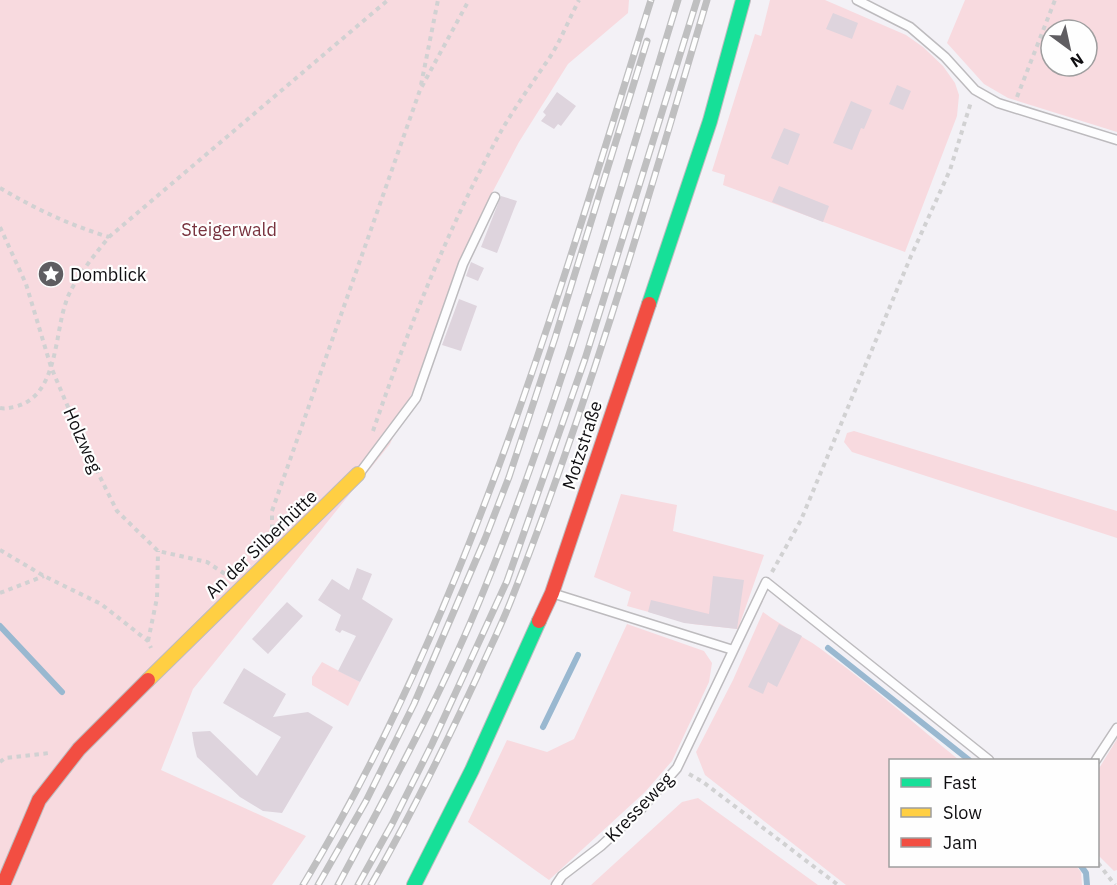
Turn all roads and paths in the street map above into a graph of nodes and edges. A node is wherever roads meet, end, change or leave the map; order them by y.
1 (388, 0) edge
2 (438, 0) edge
3 (469, 0) edge
4 (579, 0) edge
5 (743, 0) edge
6 (857, 0) edge
7 (1055, 0) edge
8 (420, 90) junction
9 (975, 90) junction
10 (1013, 108) junction
11 (1117, 140) edge
12 (0, 188) edge
13 (495, 197) dead end
14 (0, 227) edge
15 (109, 237) junction
16 (51, 367) junction
17 (0, 408) edge
18 (370, 441) dead end
19 (358, 474) joint
20 (0, 550) edge
21 (158, 551) junction
22 (271, 557) junction
23 (44, 576) junction
24 (766, 582) junction
25 (243, 585) junction
26 (552, 592) junction
27 (0, 593) edge
28 (148, 641) junction
29 (733, 650) junction
30 (159, 671) junction
31 (1117, 728) edge
32 (79, 749) junction
33 (2, 759) edge
34 (988, 759) edge
35 (1097, 759) edge
36 (677, 768) junction
37 (1099, 864) edge
38 (3, 885) edge
39 (414, 885) edge
40 (556, 885) edge
41 (838, 885) edge
42 (1115, 885) edge

1 - 15 path
2 - 8 path
3 - 8 path
4 - 18 path
5 - 26 street, Motzstraße
6 - 9 lane
7 - 10 path
8 - 22 path
9 - 10 lane
9 - 24 path
10 - 11 lane
12 - 15 path
13 - 19 lane, An der Silberhütte
14 - 16 path, Holzweg
15 - 16 path
16 - 17 path
16 - 21 path, Holzweg
19 - 22 street, An der Silberhütte
20 - 23 path
21 - 25 path
21 - 28 path
22 - 25 street, An der Silberhütte
23 - 27 path
23 - 28 path
24 - 29 lane, Kresseweg
24 - 34 lane
25 - 30 street, An der Silberhütte
26 - 29 lane
26 - 39 street, Motzstraße
28 - 30 path
29 - 36 lane, Kresseweg
30 - 32 street, An der Silberhütte
31 - 35 lane
32 - 33 path
32 - 38 street, An der Silberhütte
36 - 40 lane, Kresseweg
36 - 41 path
37 - 42 path

